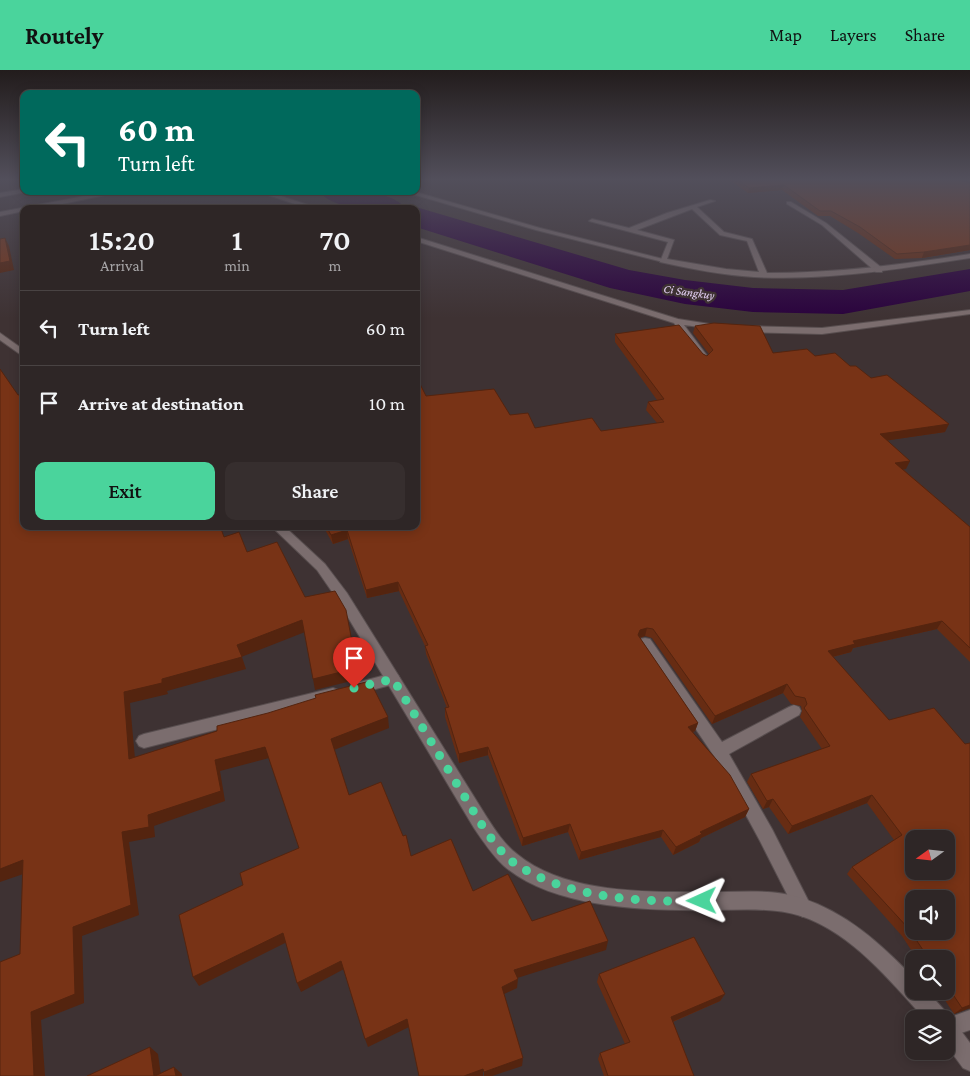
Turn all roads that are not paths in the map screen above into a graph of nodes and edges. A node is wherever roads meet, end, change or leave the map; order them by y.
1 (524, 225) edge
2 (609, 225) edge
3 (644, 225) edge
4 (712, 225) edge
5 (824, 225) edge
6 (630, 230) junction
7 (420, 240) edge
8 (970, 256) edge
9 (663, 260) junction
10 (879, 270) junction
11 (764, 275) junction
12 (970, 312) edge
13 (677, 321) junction
14 (0, 336) edge
15 (20, 351) edge
16 (706, 359) edge
17 (282, 530) edge
18 (645, 643) edge
19 (393, 679) junction
20 (794, 711) dead end
21 (144, 741) dead end
22 (719, 751) junction
23 (803, 908) junction
24 (931, 1010) edge
25 (970, 1020) edge
26 (955, 1022) edge
27 (955, 1040) edge
28 (970, 1061) edge

1 - 9 street
2 - 6 street
3 - 6 street
4 - 11 street
5 - 10 street
6 - 9 street
7 - 13 street
8 - 10 street
9 - 11 street
10 - 11 street
12 - 13 street
13 - 16 street
14 - 15 street
17 - 19 street
18 - 22 street
19 - 21 street
19 - 23 street
20 - 22 street
22 - 23 street
23 - 24 street
25 - 26 street
27 - 28 street

